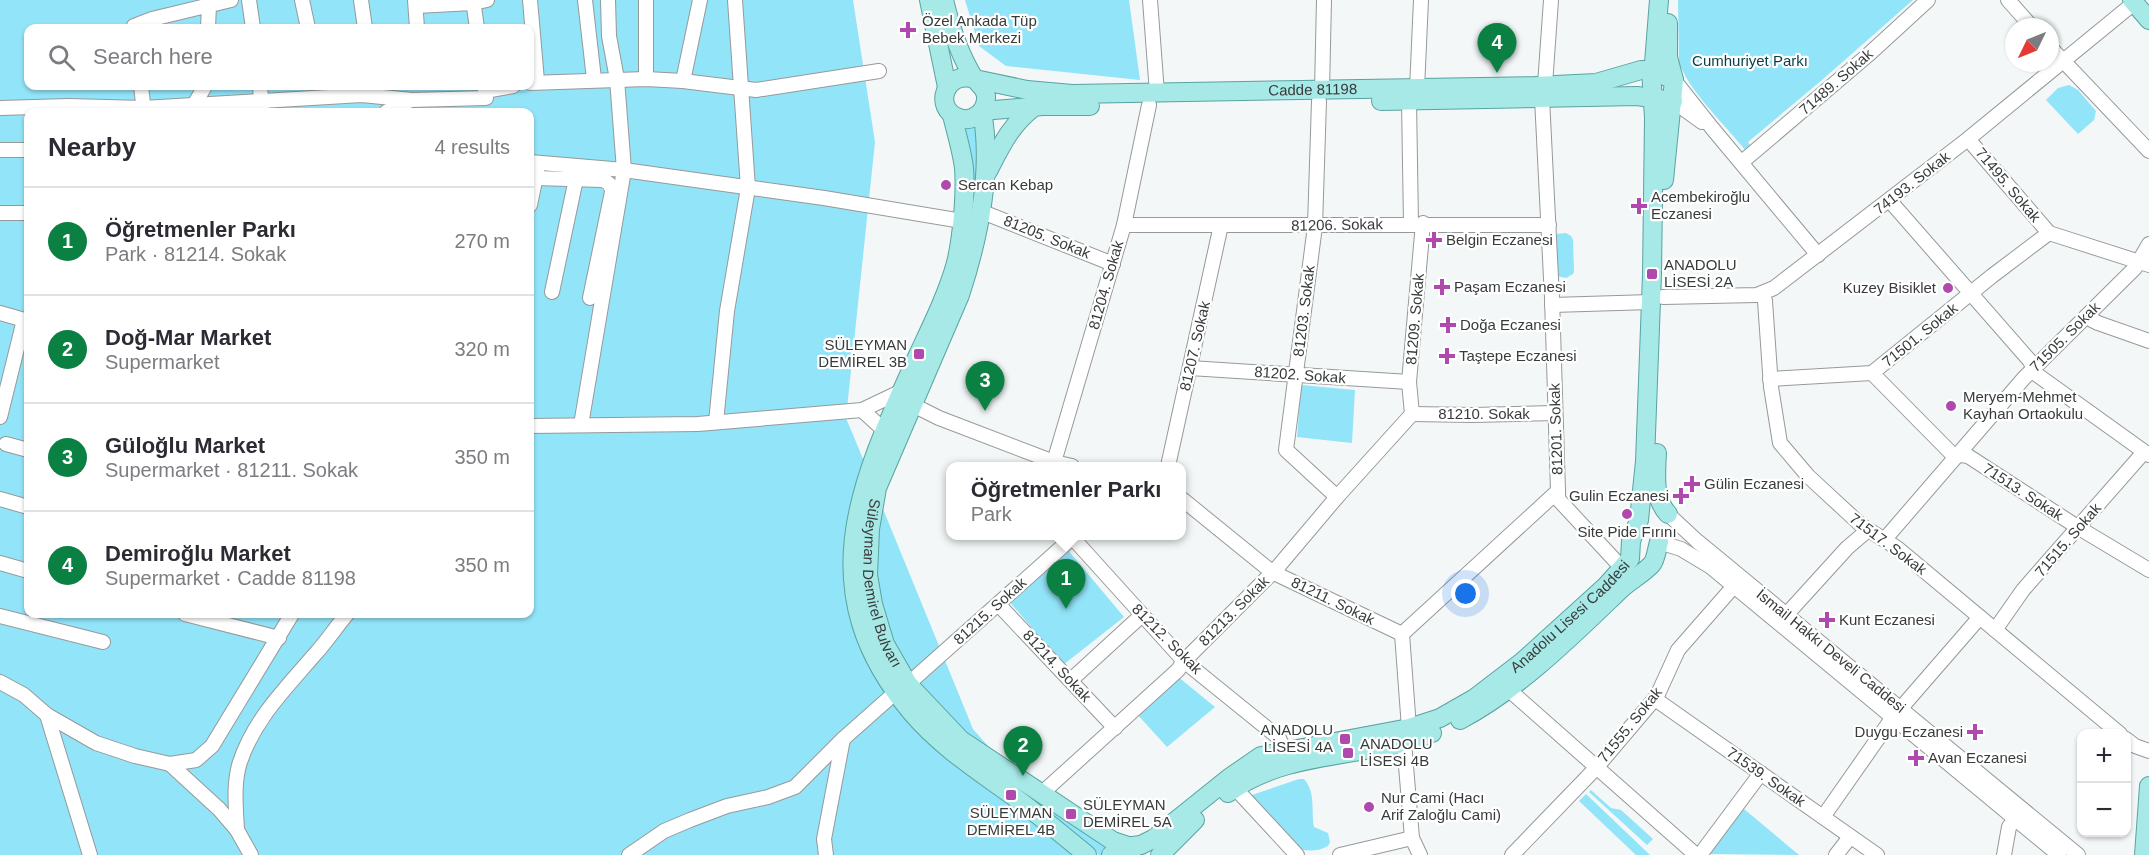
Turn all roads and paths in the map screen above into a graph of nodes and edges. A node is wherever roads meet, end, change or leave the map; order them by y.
1 (231, 0) edge
2 (249, 0) edge
3 (302, 0) edge
4 (361, 0) edge
5 (530, 0) edge
6 (585, 0) edge
7 (608, 0) edge
8 (646, 0) edge
9 (700, 0) edge
10 (735, 0) edge
11 (929, 0) edge
12 (944, 0) edge
13 (1150, 0) edge
14 (1324, 0) edge
15 (1421, 0) edge
16 (1551, 0) edge
17 (1659, 0) edge
18 (1669, 0) edge
19 (1928, 0) edge
20 (2008, 0) edge
21 (478, 1) edge
22 (2133, 1) edge
23 (416, 3) edge
24 (209, 5) junction
25 (2024, 18) edge
26 (2149, 20) edge
27 (139, 24) edge
28 (208, 24) edge
29 (252, 24) edge
30 (307, 24) edge
31 (364, 24) edge
32 (417, 24) edge
33 (477, 24) edge
34 (531, 24) edge
35 (2059, 57) edge
36 (2063, 62) junction
37 (1651, 70) junction
38 (879, 71) dead end
39 (617, 79) junction
40 (646, 79) junction
41 (594, 80) junction
42 (975, 80) junction
43 (1674, 80) junction
44 (683, 81) junction
45 (534, 82) edge
46 (742, 87) junction
47 (947, 87) junction
48 (142, 90) edge
49 (203, 90) edge
50 (260, 90) edge
51 (373, 91) edge
52 (485, 91) edge
53 (310, 92) edge
54 (1543, 92) junction
55 (416, 95) edge
56 (1413, 95) junction
57 (1320, 96) junction
58 (1653, 98) junction
59 (1153, 99) junction
60 (1673, 101) junction
61 (194, 105) junction
62 (262, 107) edge
63 (1034, 107) junction
64 (0, 108) edge
65 (106, 108) edge
66 (144, 108) edge
67 (164, 108) edge
68 (393, 108) edge
69 (487, 108) edge
70 (982, 111) junction
71 (952, 115) junction
72 (1712, 128) junction
73 (1968, 139) junction
74 (0, 150) edge
75 (24, 150) edge
76 (2149, 151) edge
77 (1742, 162) junction
78 (534, 163) edge
79 (624, 170) junction
80 (535, 178) junction
81 (576, 179) junction
82 (983, 181) junction
83 (534, 183) edge
84 (748, 188) junction
85 (1890, 201) junction
86 (980, 211) junction
87 (0, 213) edge
88 (24, 213) edge
89 (962, 221) junction
90 (1417, 224) junction
91 (1124, 225) junction
92 (1221, 225) junction
93 (1549, 225) junction
94 (1315, 226) junction
95 (2049, 233) junction
96 (2149, 244) edge
97 (1818, 255) junction
98 (2144, 263) edge
99 (1113, 264) junction
100 (552, 292) dead end
101 (1763, 294) junction
102 (1971, 294) junction
103 (590, 298) dead end
104 (1657, 299) junction
105 (1552, 305) junction
106 (0, 313) edge
107 (2088, 315) junction
108 (24, 319) edge
109 (24, 327) edge
110 (2149, 341) edge
111 (1190, 368) junction
112 (2034, 368) junction
113 (1872, 373) junction
114 (1296, 375) junction
115 (1770, 379) junction
116 (1409, 382) junction
117 (907, 398) junction
118 (862, 410) junction
119 (1555, 413) junction
120 (1412, 414) junction
121 (0, 417) edge
122 (716, 423) junction
123 (581, 425) junction
124 (534, 426) edge
125 (885, 431) junction
126 (6, 444) dead end
127 (24, 449) edge
128 (2147, 453) edge
129 (1958, 454) junction
130 (1049, 462) edge
131 (1055, 462) edge
132 (1168, 462) edge
133 (1558, 491) junction
134 (1337, 497) junction
135 (0, 499) edge
136 (1186, 502) edge
137 (24, 506) edge
138 (1668, 514) junction
139 (1639, 520) junction
140 (2079, 528) junction
141 (1868, 530) junction
142 (1885, 539) junction
143 (1068, 540) edge
144 (1074, 540) edge
145 (1659, 542) junction
146 (0, 563) edge
147 (1623, 569) junction
148 (24, 570) edge
149 (2149, 570) edge
150 (1272, 572) junction
151 (1734, 586) junction
152 (998, 604) junction
153 (1787, 614) junction
154 (1142, 615) junction
155 (0, 616) edge
156 (1980, 617) junction
157 (201, 618) edge
158 (290, 618) edge
159 (343, 618) edge
160 (1995, 630) junction
161 (1402, 634) junction
162 (279, 638) junction
163 (103, 642) dead end
164 (1184, 661) junction
165 (1071, 680) junction
166 (0, 682) edge
167 (902, 688) junction
168 (1508, 689) junction
169 (1655, 699) junction
170 (1897, 713) junction
171 (47, 715) junction
172 (1115, 728) junction
173 (2114, 729) edge
174 (1407, 735) junction
175 (843, 739) junction
176 (2131, 742) edge
177 (2149, 751) edge
178 (1287, 757) junction
179 (170, 764) junction
180 (1596, 768) junction
181 (1761, 773) junction
182 (2149, 786) edge
183 (1235, 788) junction
184 (1041, 794) junction
185 (1824, 817) junction
186 (2015, 819) junction
187 (1185, 828) junction
188 (237, 830) junction
189 (1064, 836) junction
190 (1850, 837) junction
191 (1412, 838) junction
192 (1138, 851) edge
193 (90, 855) edge
194 (251, 855) edge
195 (629, 855) edge
196 (826, 855) edge
197 (1073, 855) edge
198 (1088, 855) edge
199 (1111, 855) edge
200 (1160, 855) edge
201 (1174, 855) edge
202 (1297, 855) edge
203 (1340, 855) edge
204 (1420, 855) edge
205 (1512, 855) edge
206 (1698, 855) edge
207 (1836, 855) edge
208 (1877, 855) edge
209 (2004, 855) edge
210 (2059, 855) edge
211 (2078, 855) edge
212 (2144, 855) edge

1 - 24 street
2 - 29 street
3 - 30 street
4 - 31 street
5 - 34 street
6 - 41 street
7 - 39 street
8 - 40 street
9 - 44 street
10 - 46 street
11 - 47 main road
12 - 42 main road
13 - 59 street, 81204. Sokak
14 - 57 street, 81203. Sokak
15 - 56 street
16 - 54 street, 81201. Sokak
17 - 37 main road
18 - 43 main road
19 - 77 street, 71489. Sokak
20 - 25 street
21 - 23 street
21 - 33 street
22 - 26 main road
22 - 36 street, 74193. Sokak
23 - 32 street
24 - 27 street
24 - 28 street
35 - 36 street
36 - 73 street, 74193. Sokak
36 - 76 street
37 - 43 main road
37 - 54 main road, Cadde 81198
37 - 58 main road, Anadolu Lisesi Caddesi
38 - 46 street
39 - 40 street
39 - 41 street
39 - 79 street
40 - 44 street
41 - 45 street
42 - 47 main road
42 - 59 main road, Cadde 81198
42 - 70 main road
43 - 60 main road, Anadolu Lisesi Caddesi
43 - 72 street
44 - 46 street
46 - 84 street
47 - 71 main road
48 - 66 street
49 - 61 street
50 - 62 street
51 - 53 street
51 - 55 street
52 - 55 street
52 - 69 street
53 - 62 street
54 - 56 main road, Cadde 81198
54 - 58 main road, Cadde 81198
54 - 93 street, 81201. Sokak
55 - 68 street
56 - 57 main road, Cadde 81198
56 - 90 street
57 - 59 main road, Cadde 81198
57 - 94 street, 81203. Sokak
58 - 60 main road, Cadde 81198
58 - 104 main road, Anadolu Lisesi Caddesi
59 - 63 main road, Cadde 81198
59 - 91 street, 81204. Sokak
60 - 72 street
60 - 104 main road, Anadolu Lisesi Caddesi
61 - 62 street
61 - 67 street
63 - 70 main road, Cadde 81198
63 - 82 main road
64 - 65 street
70 - 71 main road
70 - 82 main road, Süleyman Demirel Bulvarı
71 - 89 main road, Süleyman Demirel Bulvarı
72 - 77 street
73 - 85 street, 74193. Sokak
73 - 95 street, 71495. Sokak
74 - 75 street
77 - 97 street
78 - 79 street
78 - 80 street
79 - 84 street
79 - 123 street
80 - 81 street
80 - 83 street
81 - 100 street
81 - 103 street
82 - 86 main road, Süleyman Demirel Bulvarı
84 - 89 street
84 - 122 street
85 - 97 street, 74193. Sokak
85 - 102 street
86 - 99 street, 81205. Sokak
86 - 117 main road, Süleyman Demirel Bulvarı
87 - 88 street
89 - 117 main road, Süleyman Demirel Bulvarı
90 - 93 street, 81206. Sokak
90 - 94 street, 81206. Sokak
90 - 116 street, 81209. Sokak
91 - 92 street, 81206. Sokak
91 - 99 street, 81204. Sokak
92 - 94 street, 81206. Sokak
92 - 111 street, 81207. Sokak
93 - 105 street, 81201. Sokak
94 - 114 street, 81203. Sokak
95 - 98 street, 71495. Sokak
95 - 102 street, 71501. Sokak
96 - 98 street, 71505. Sokak
97 - 101 street, 74193. Sokak
98 - 107 street, 71505. Sokak
99 - 131 street, 81204. Sokak
101 - 104 street
101 - 115 street, 71517. Sokak
102 - 112 street
102 - 113 street, 71501. Sokak
104 - 105 street
104 - 138 main road, Anadolu Lisesi Caddesi
104 - 139 main road, Anadolu Lisesi Caddesi
105 - 119 street, 81201. Sokak
106 - 108 street
107 - 110 street
107 - 112 street, 71505. Sokak
109 - 121 street
111 - 114 street, 81202. Sokak
111 - 132 street, 81207. Sokak
112 - 128 street
112 - 129 street, 71505. Sokak
113 - 115 street, 71501. Sokak
113 - 129 street, 71513. Sokak
114 - 116 street, 81202. Sokak
114 - 134 street, 81203. Sokak
115 - 141 street, 71517. Sokak
116 - 120 street, 81209. Sokak
117 - 118 street
117 - 125 main road, Süleyman Demirel Bulvarı
117 - 130 street
117 - 167 main road, Süleyman Demirel Bulvarı
118 - 122 street
118 - 125 street
119 - 120 street, 81210. Sokak
119 - 133 street, 81201. Sokak
120 - 134 street, 81213. Sokak
122 - 123 street
123 - 124 street
125 - 167 main road, Süleyman Demirel Bulvarı
126 - 127 street
128 - 140 street, 71515. Sokak
129 - 140 street, 71513. Sokak
129 - 142 street, 71505. Sokak
133 - 147 street
133 - 161 street, 81201. Sokak
134 - 150 street, 81213. Sokak
135 - 137 street
136 - 150 street, 81211. Sokak
138 - 139 main road
138 - 145 main road
138 - 153 street, İsmail Hakkı Develi Caddesi
139 - 145 main road
139 - 147 main road, Anadolu Lisesi Caddesi
140 - 149 street, 71513. Sokak
140 - 160 street, 71515. Sokak
141 - 142 street, 71517. Sokak
141 - 153 street
142 - 156 street, 71517. Sokak
143 - 152 street, 81215. Sokak
144 - 154 street, 81212. Sokak
145 - 151 street, İsmail Hakkı Develi Caddesi
145 - 168 main road, Anadolu Lisesi Caddesi
146 - 148 street
147 - 174 main road, Anadolu Lisesi Caddesi
150 - 161 street, 81211. Sokak
150 - 164 street, 81213. Sokak
151 - 169 street, 71555. Sokak
151 - 170 street, İsmail Hakkı Develi Caddesi
152 - 165 street, 81214. Sokak
152 - 167 street, 81215. Sokak
153 - 170 street, İsmail Hakkı Develi Caddesi
154 - 164 street, 81212. Sokak
154 - 165 street
155 - 163 street
156 - 160 street, 71517. Sokak
156 - 170 street
157 - 162 street
158 - 162 street
159 - 188 street
160 - 173 street, 71517. Sokak
161 - 174 street
162 - 179 street
164 - 172 street, 81213. Sokak
164 - 178 street, 81212. Sokak
165 - 172 street, 81214. Sokak
166 - 171 street
167 - 175 street, 81215. Sokak
167 - 184 main road, Süleyman Demirel Bulvarı
167 - 189 main road, Süleyman Demirel Bulvarı
168 - 174 main road, Anadolu Lisesi Caddesi
168 - 180 street
169 - 180 street, 71555. Sokak
169 - 181 street, 71539. Sokak
170 - 185 street
170 - 186 street, İsmail Hakkı Develi Caddesi
170 - 211 street, İsmail Hakkı Develi Caddesi
171 - 179 street
171 - 193 street
172 - 184 street, 81213. Sokak
174 - 178 main road, Anadolu Lisesi Caddesi
174 - 191 street
175 - 195 street, 81215. Sokak
175 - 196 street
176 - 177 street
178 - 183 main road, Anadolu Lisesi Caddesi
178 - 192 main road, Anadolu Lisesi Caddesi
179 - 188 street
180 - 205 street, 71555. Sokak
180 - 206 street
181 - 185 street, 71539. Sokak
181 - 206 street
182 - 212 main road
183 - 187 main road, Anadolu Lisesi Caddesi
183 - 202 street
184 - 192 main road, Süleyman Demirel Bulvarı
185 - 190 street, 71539. Sokak
186 - 209 street
186 - 210 street, İsmail Hakkı Develi Caddesi
187 - 200 main road, Anadolu Lisesi Caddesi
187 - 201 main road
188 - 194 street
189 - 197 street
189 - 198 main road, Süleyman Demirel Bulvarı
190 - 207 street
190 - 208 street, 71539. Sokak
191 - 203 street
191 - 204 street
192 - 199 main road, Anadolu Lisesi Caddesi

